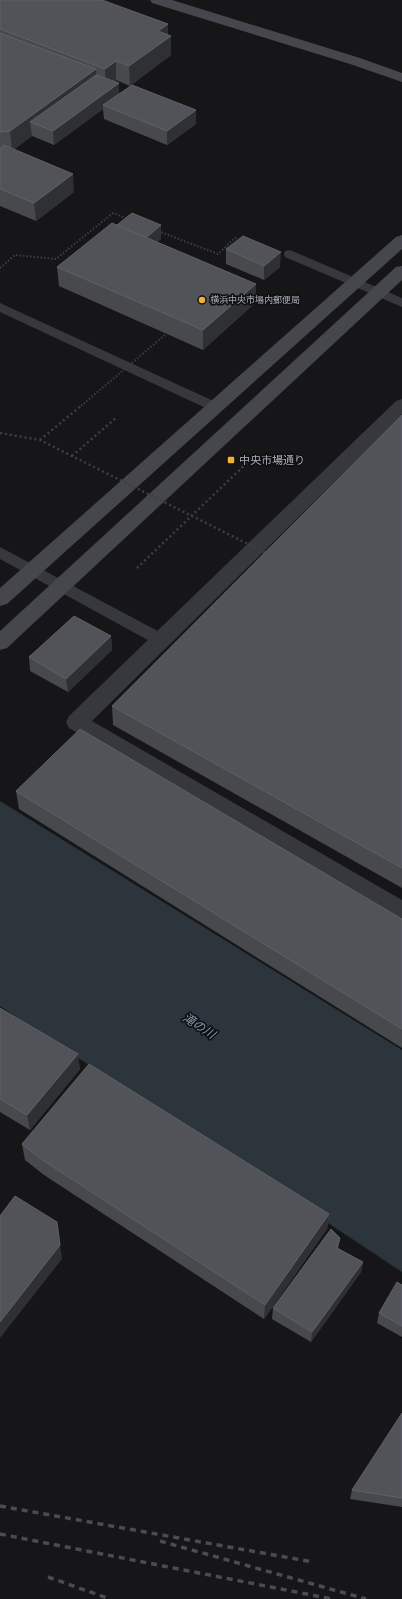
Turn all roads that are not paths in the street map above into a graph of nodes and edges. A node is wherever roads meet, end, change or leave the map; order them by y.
1 (157, 0) edge
2 (402, 78) edge
3 (402, 240) edge
4 (290, 254) dead end
5 (402, 271) edge
6 (354, 282) junction
7 (379, 293) junction
8 (402, 303) edge
9 (0, 307) edge
10 (402, 405) edge
11 (215, 407) junction
12 (0, 552) edge
13 (33, 570) junction
14 (62, 586) junction
15 (0, 599) edge
16 (161, 640) junction
17 (0, 643) edge
18 (402, 912) edge

1 - 2 street
3 - 6 street
4 - 6 lane
5 - 7 street
6 - 7 lane
6 - 11 street
7 - 8 lane
7 - 14 street
9 - 11 lane
10 - 16 street
11 - 13 street
12 - 13 lane
13 - 14 lane
13 - 15 street
14 - 16 lane
14 - 17 street
16 - 18 street

